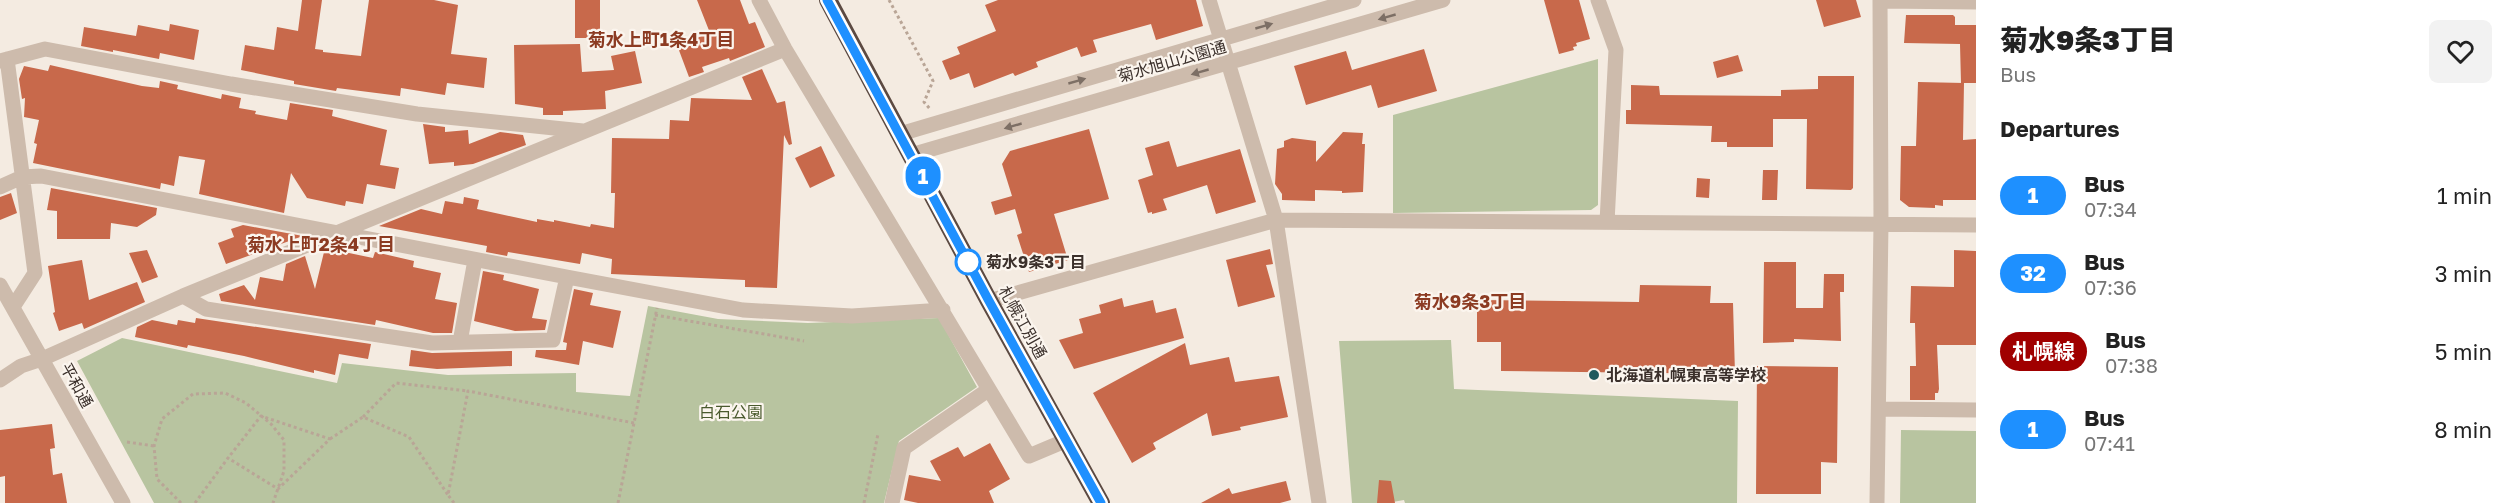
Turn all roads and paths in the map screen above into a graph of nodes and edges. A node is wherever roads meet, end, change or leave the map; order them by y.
1 (759, 0) edge
2 (828, 0) edge
3 (889, 0) edge
4 (1209, 0) edge
5 (1354, 0) edge
6 (1443, 0) edge
7 (1598, 0) edge
8 (1880, 0) edge
9 (1976, 2) edge
10 (1221, 39) junction
11 (785, 49) junction
12 (3, 60) edge
13 (1227, 64) junction
14 (940, 122) junction
15 (587, 131) junction
16 (900, 134) junction
17 (912, 155) junction
18 (22, 177) junction
19 (0, 187) edge
20 (1276, 220) junction
21 (1607, 222) junction
22 (1881, 224) junction
23 (1976, 225) edge
24 (340, 232) junction
25 (475, 260) junction
26 (567, 277) junction
27 (0, 285) edge
28 (659, 295) junction
29 (183, 296) junction
30 (989, 301) junction
31 (13, 308) junction
32 (943, 310) junction
33 (655, 315) junction
34 (804, 341) dead end
35 (460, 342) junction
36 (42, 359) junction
37 (0, 380) edge
38 (988, 390) junction
39 (468, 391) junction
40 (1879, 409) junction
41 (1976, 410) edge
42 (261, 416) junction
43 (363, 417) junction
44 (634, 423) junction
45 (878, 434) dead end
46 (330, 439) junction
47 (1067, 440) junction
48 (127, 442) dead end
49 (154, 446) junction
50 (228, 458) junction
51 (278, 489) junction
52 (448, 495) junction
53 (123, 503) edge
54 (180, 503) edge
55 (195, 503) edge
56 (273, 503) edge
57 (454, 503) edge
58 (618, 503) edge
59 (864, 503) edge
60 (892, 503) edge
61 (1101, 503) edge
62 (1319, 503) edge
63 (1878, 503) edge

1 - 11 street
2 - 16 highway, 札幌江別通
3 - 14 path
4 - 10 street
10 -> 5 street, 菊水旭山公園通
6 -> 13 street, 菊水旭山公園通
7 - 21 street
8 - 9 street
8 - 22 street
10 - 13 street
14 -> 10 street, 菊水旭山公園通
11 - 15 street
11 - 32 street
12 - 15 street
12 - 18 street
13 -> 17 street, 菊水旭山公園通
13 - 20 street
14 - 16 street, 菊水旭山公園通
15 - 24 street
16 - 17 highway, 札幌江別通
17 - 30 highway, 札幌江別通
18 - 19 street
18 - 24 street
18 - 31 street
20 - 21 street
20 - 30 street
20 - 62 street
21 - 22 street
22 - 23 street
22 - 40 street
24 - 25 street
24 - 29 street
25 - 26 street
25 - 35 street
26 - 28 street
26 - 35 street
27 - 31 street, 平和通
28 - 32 street
28 - 33 path
29 - 35 street
29 - 36 street
30 - 47 highway, 札幌江別通
31 - 36 street, 平和通
32 - 38 street
33 - 34 path
33 - 44 path
36 - 37 street
36 - 53 street, 平和通
38 - 47 street
38 - 60 street
39 - 43 path
39 - 44 path
39 - 52 path
40 - 41 street
40 - 63 street
42 - 46 path
42 - 49 path
42 - 50 path
42 - 51 path
43 - 46 path
43 - 52 path
44 - 58 path
45 - 59 path
46 - 51 path
47 - 61 highway, 札幌江別通
48 - 49 path
49 - 54 path
50 - 51 path
50 - 55 path
51 - 56 path
52 - 57 path

